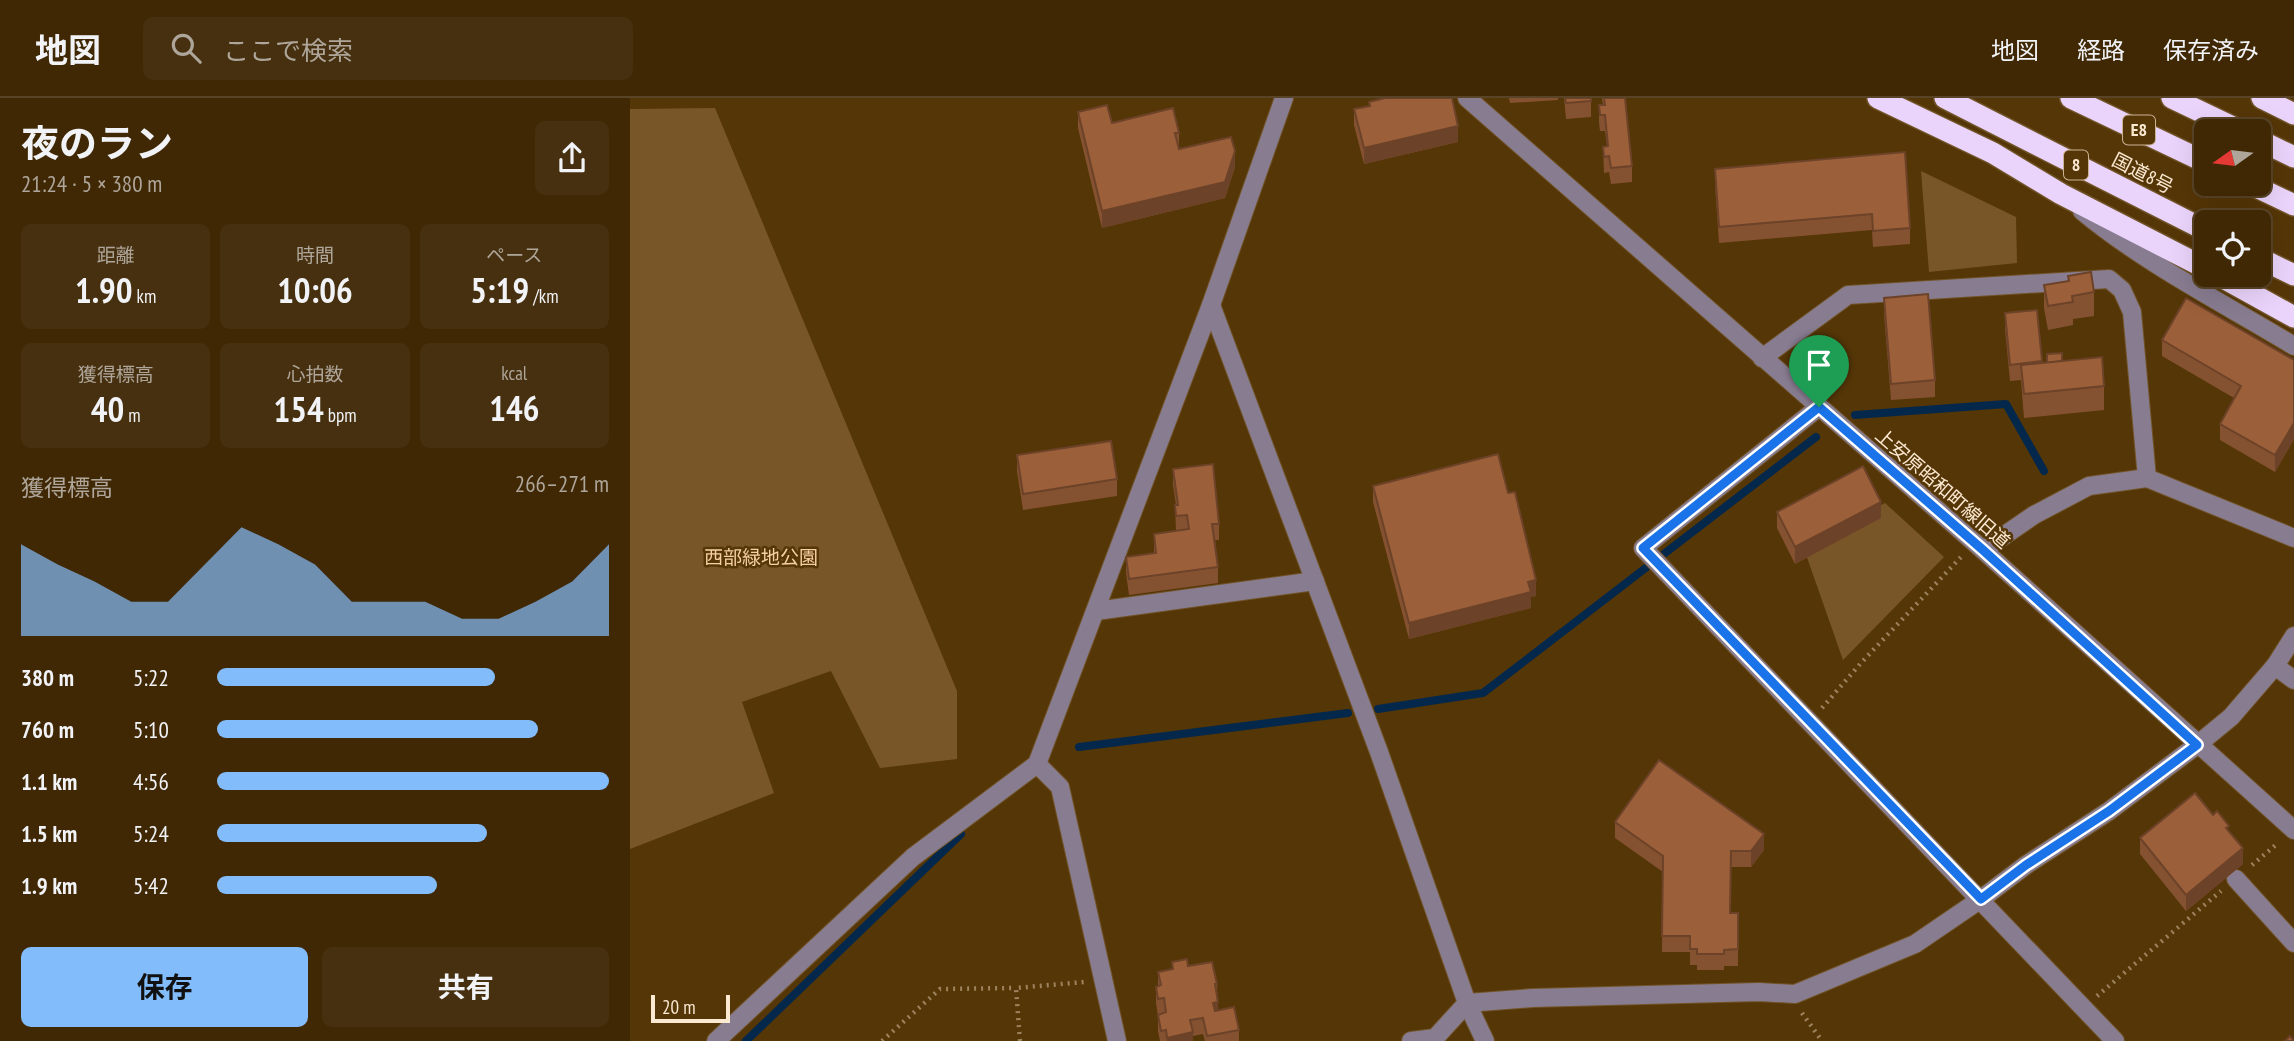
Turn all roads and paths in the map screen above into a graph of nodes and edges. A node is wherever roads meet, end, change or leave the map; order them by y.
1 (1284, 98) edge
2 (1467, 98) edge
3 (1878, 98) edge
4 (1945, 98) edge
5 (2071, 98) edge
6 (2172, 98) edge
7 (2262, 98) edge
8 (2294, 114) edge
9 (2216, 119) edge
10 (2272, 146) edge
11 (2194, 157) edge
12 (2294, 157) edge
13 (2061, 194) junction
14 (2272, 194) edge
15 (2294, 205) edge
16 (2194, 224) edge
17 (2194, 262) edge
18 (2271, 264) edge
19 (2294, 275) edge
20 (2240, 287) edge
21 (2247, 287) edge
22 (1211, 305) junction
23 (2294, 306) edge
24 (2294, 317) edge
25 (2294, 346) edge
26 (1762, 358) junction
27 (1819, 407) junction
28 (2147, 478) junction
29 (2294, 538) edge
30 (1978, 547) junction
31 (1315, 581) junction
32 (1096, 611) junction
33 (2294, 636) edge
34 (2275, 666) junction
35 (2294, 680) edge
36 (1810, 722) junction
37 (2197, 745) junction
38 (1037, 764) junction
39 (2294, 830) edge
40 (2236, 879) junction
41 (1981, 899) junction
42 (2293, 941) edge
43 (1103, 980) junction
44 (1016, 988) junction
45 (1795, 994) junction
46 (1467, 1003) junction
47 (2083, 1007) junction
48 (716, 1041) edge
49 (882, 1041) edge
50 (1020, 1041) edge
51 (1117, 1041) edge
52 (1411, 1041) edge
53 (1485, 1041) edge
54 (1822, 1041) edge
55 (2115, 1041) edge

1 - 22 street
2 - 26 street, 上安原昭和町線旧道
3 - 13 highway
4 - 16 highway, 国道8号 / 8
5 - 11 highway, E8
6 - 9 highway, E8
7 - 8 highway
10 - 12 highway
13 - 17 highway
13 - 25 street
14 - 15 highway
18 - 19 highway
20 - 24 highway
21 - 23 highway
22 - 31 street
22 - 32 street
26 - 27 street, 上安原昭和町線旧道
26 - 28 street
27 - 30 street, 上安原昭和町線旧道
27 - 36 street
28 - 29 street
28 - 30 street
30 - 36 path
30 - 37 street, 上安原昭和町線旧道
31 - 32 street
31 - 46 street
32 - 38 street
33 - 34 street
34 - 35 street
34 - 37 street
36 - 41 street
37 - 39 street, 上安原昭和町線旧道
37 - 41 street
38 - 43 street
38 - 48 street
39 - 40 path
40 - 42 street
40 - 47 path
41 - 45 street
41 - 47 street
43 - 44 path
43 - 51 street
44 - 49 path
44 - 50 path
45 - 46 street
45 - 54 path
46 - 52 street
46 - 53 street
47 - 55 street

